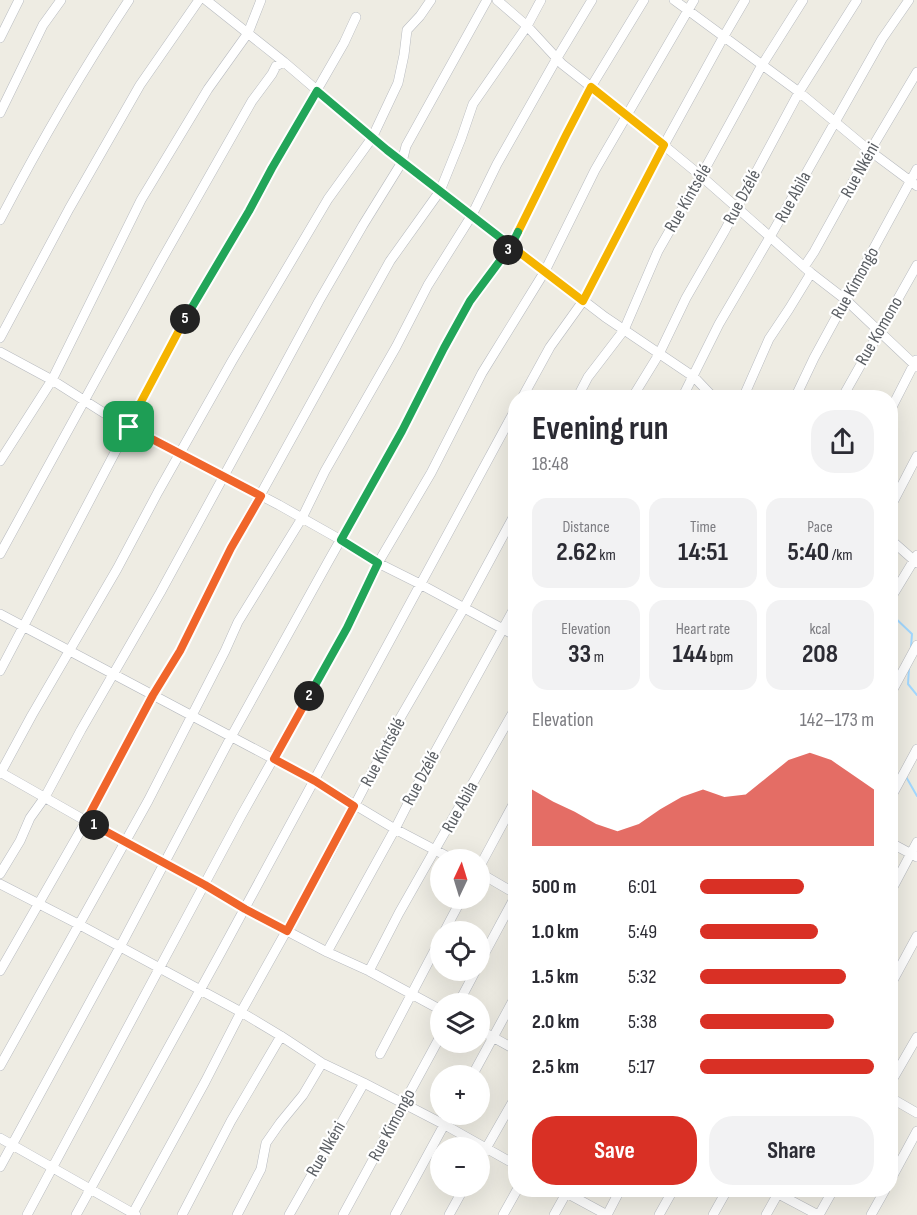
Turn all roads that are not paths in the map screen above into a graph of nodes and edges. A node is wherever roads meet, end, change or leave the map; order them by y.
1 (19, 0) edge
2 (61, 0) edge
3 (129, 0) edge
4 (199, 0) edge
5 (206, 0) edge
6 (261, 0) edge
7 (431, 0) edge
8 (487, 0) edge
9 (497, 0) edge
10 (542, 0) edge
11 (592, 0) edge
12 (645, 0) edge
13 (674, 0) edge
14 (694, 0) edge
15 (745, 0) edge
16 (803, 0) edge
17 (857, 0) edge
18 (909, 0) edge
19 (688, 9) junction
20 (356, 17) dead end
21 (527, 26) junction
22 (248, 33) junction
23 (724, 36) junction
24 (0, 38) edge
25 (557, 58) junction
26 (284, 62) junction
27 (762, 65) junction
28 (917, 72) edge
29 (591, 87) junction
30 (317, 91) junction
31 (799, 92) junction
32 (0, 113) edge
33 (627, 115) junction
34 (834, 122) junction
35 (372, 138) junction
36 (664, 145) junction
37 (870, 152) junction
38 (402, 162) junction
39 (917, 169) edge
40 (701, 176) junction
41 (914, 184) edge
42 (440, 191) junction
43 (736, 208) junction
44 (471, 215) junction
45 (0, 220) edge
46 (770, 237) junction
47 (511, 246) junction
48 (917, 265) edge
49 (807, 270) junction
50 (545, 271) junction
51 (846, 300) junction
52 (583, 301) junction
53 (624, 330) junction
54 (879, 332) junction
55 (0, 338) edge
56 (0, 352) edge
57 (659, 354) junction
58 (916, 363) edge
59 (694, 377) junction
60 (51, 380) junction
61 (526, 390) edge
62 (581, 390) edge
63 (637, 390) edge
64 (687, 390) edge
65 (706, 390) edge
66 (747, 390) edge
67 (799, 390) edge
68 (846, 390) edge
69 (898, 396) edge
70 (84, 400) junction
71 (508, 423) edge
72 (129, 427) junction
73 (181, 454) junction
74 (917, 456) edge
75 (0, 461) edge
76 (223, 475) junction
77 (898, 493) edge
78 (261, 496) junction
79 (302, 518) junction
80 (508, 527) edge
81 (341, 540) junction
82 (898, 545) edge
83 (0, 554) edge
84 (916, 559) edge
85 (378, 563) junction
86 (420, 584) junction
87 (898, 585) edge
88 (464, 608) junction
89 (0, 614) edge
90 (508, 620) edge
91 (23, 627) junction
92 (503, 629) junction
93 (508, 632) edge
94 (917, 645) edge
95 (70, 650) junction
96 (0, 671) edge
97 (114, 674) junction
98 (898, 680) edge
99 (153, 695) junction
100 (192, 716) junction
101 (508, 720) edge
102 (231, 737) junction
103 (917, 749) edge
104 (274, 759) junction
105 (0, 773) edge
106 (315, 781) junction
107 (898, 784) edge
108 (45, 797) junction
109 (354, 806) junction
110 (508, 814) edge
111 (86, 821) junction
112 (395, 829) junction
113 (125, 842) junction
114 (917, 842) edge
115 (898, 847) edge
116 (434, 849) edge
117 (437, 849) edge
118 (489, 849) edge
119 (914, 856) edge
120 (430, 860) edge
121 (164, 862) junction
122 (0, 874) edge
123 (490, 879) edge
124 (898, 880) edge
125 (0, 884) edge
126 (205, 885) junction
127 (508, 890) edge
128 (39, 904) junction
129 (245, 909) junction
130 (508, 910) edge
131 (80, 924) junction
132 (287, 931) junction
133 (917, 936) edge
134 (490, 943) edge
135 (120, 947) junction
136 (327, 952) junction
137 (430, 959) edge
138 (160, 968) junction
139 (0, 971) edge
140 (369, 971) junction
141 (898, 971) edge
142 (201, 991) junction
143 (411, 995) junction
144 (430, 1004) edge
145 (508, 1009) edge
146 (241, 1012) junction
147 (490, 1035) edge
148 (281, 1036) junction
149 (493, 1036) junction
150 (917, 1037) edge
151 (508, 1045) edge
152 (431, 1053) edge
153 (380, 1054) dead end
154 (322, 1063) junction
155 (478, 1065) edge
156 (0, 1066) edge
157 (898, 1070) edge
158 (364, 1083) junction
159 (898, 1102) edge
160 (403, 1104) junction
161 (508, 1110) edge
162 (917, 1113) edge
163 (430, 1118) edge
164 (445, 1125) joint
165 (917, 1131) edge
166 (466, 1137) edge
167 (0, 1138) edge
168 (490, 1141) edge
169 (12, 1145) junction
170 (490, 1150) edge
171 (508, 1160) edge
172 (898, 1166) edge
173 (0, 1167) edge
174 (52, 1169) junction
175 (90, 1190) junction
176 (459, 1197) edge
177 (513, 1197) edge
178 (562, 1197) edge
179 (577, 1197) edge
180 (616, 1197) edge
181 (669, 1197) edge
182 (723, 1197) edge
183 (774, 1197) edge
184 (786, 1197) edge
185 (829, 1197) edge
186 (881, 1197) edge
187 (27, 1215) edge
188 (76, 1215) edge
189 (134, 1215) edge
190 (182, 1215) edge
191 (237, 1215) edge
192 (289, 1215) edge
193 (343, 1215) edge
194 (395, 1215) edge
195 (449, 1215) edge
196 (503, 1215) edge
197 (554, 1215) edge
198 (659, 1215) edge
199 (713, 1215) edge
200 (766, 1215) edge
201 (818, 1215) edge
202 (871, 1215) edge

1 - 24 street
2 - 32 street
3 - 45 street
4 - 55 street
5 - 22 street
6 - 22 street
7 - 35 street
8 - 38 street
9 - 21 street
10 - 21 street
11 - 25 street
12 - 29 street
13 - 19 street
14 - 19 street
15 - 23 street
16 - 27 street, Rue Kintsélé
17 - 31 street, Rue Dzélé
18 - 34 street, Rue Abila
19 - 23 street
19 - 33 street
20 - 30 street
21 - 25 street
21 - 42 street
22 - 26 street
22 - 60 street
23 - 27 street
23 - 36 street
25 - 29 street
25 - 44 street
26 - 30 street
26 - 70 street
27 - 31 street
27 - 40 street, Rue Kintsélé
28 - 37 street, Rue Nkéni
29 - 33 street
29 - 47 street
30 - 35 street
30 - 72 street
31 - 34 street
31 - 43 street, Rue Dzélé
33 - 36 street
33 - 50 street
34 - 37 street
34 - 46 street, Rue Abila
35 - 38 street
35 - 73 street
36 - 40 street
36 - 52 street
37 - 41 street
37 - 49 street, Rue Nkéni
38 - 42 street
38 - 76 street
39 - 41 street, Rue Kimongo
40 - 43 street
40 - 53 street, Rue Kintsélé
41 - 51 street, Rue Kimongo
42 - 44 street
42 - 78 street
43 - 46 street
43 - 57 street, Rue Dzélé
44 - 47 street
44 - 79 street
46 - 49 street
46 - 59 street, Rue Abila
47 - 50 street
47 - 81 street
48 - 54 street, Rue Komono
49 - 51 street
49 - 66 street, Rue Nkéni
50 - 52 street
50 - 85 street
51 - 54 street
51 - 67 street, Rue Kimongo
52 - 53 street
52 - 61 street
53 - 57 street
53 - 62 street, Rue Kintsélé
54 - 58 street
54 - 68 street, Rue Komono
56 - 60 street
57 - 59 street
57 - 63 street, Rue Dzélé
58 - 69 street
59 - 64 street, Rue Abila
59 - 65 street
60 - 70 street
60 - 75 street
70 - 72 street
70 - 83 street
71 - 86 street
72 - 73 street
72 - 91 street
73 - 76 street
73 - 95 street
74 - 77 street
76 - 78 street
76 - 97 street
78 - 79 street
78 - 99 street
79 - 81 street
79 - 100 street
80 - 88 street, Rue Kintsélé
81 - 85 street
81 - 102 street
82 - 84 street
84 - 87 street
85 - 86 street
85 - 104 street
86 - 88 street
86 - 106 street
88 - 92 street
88 - 109 street, Rue Kintsélé
89 - 91 street
90 - 92 street, Rue Dzélé
91 - 95 street
91 - 96 street
92 - 93 street
92 - 112 street, Rue Dzélé
94 - 98 street
95 - 97 street
95 - 105 street
97 - 99 street
97 - 108 street
99 - 100 street
99 - 111 street
100 - 102 street
100 - 113 street
101 - 117 street, Rue Abila
102 - 104 street
102 - 121 street
103 - 107 street
104 - 106 street
104 - 126 street
105 - 108 street
106 - 109 street
106 - 129 street
108 - 111 street
108 - 122 street
109 - 112 street
109 - 132 street, Rue Kintsélé
110 - 118 street
111 - 113 street
111 - 128 street
112 - 116 street
112 - 136 street, Rue Dzélé
113 - 121 street
113 - 131 street
114 - 119 street
115 - 119 street
119 - 124 street
120 - 140 street, Rue Abila
121 - 126 street
121 - 135 street
123 - 127 street
125 - 128 street
126 - 129 street
126 - 138 street
128 - 131 street
128 - 139 street
129 - 132 street
129 - 142 street
130 - 134 street
131 - 135 street
131 - 156 street
132 - 136 street
132 - 146 street, Rue Kintsélé
133 - 141 street
135 - 138 street
135 - 169 street
136 - 140 street
137 - 143 street
138 - 142 street
138 - 174 street
140 - 143 street
142 - 146 street
142 - 175 street
143 - 144 street
143 - 153 street
145 - 149 street
146 - 148 street
146 - 189 street, Rue Kintsélé
147 - 149 street
148 - 154 street
148 - 190 street
149 - 151 street
149 - 155 street
150 - 157 street
152 - 160 street, Rue Kimongo
154 - 158 street
154 - 191 street
158 - 160 street
158 - 192 street, Rue Nkéni
159 - 162 street
160 - 163 street
160 - 193 street, Rue Kimongo
161 - 168 street
164 - 166 street
164 - 194 street
165 - 172 street
167 - 169 street
169 - 173 street
169 - 174 street
170 - 171 street
174 - 175 street
174 - 187 street
175 - 188 street
175 - 189 street
176 - 195 street
177 - 196 street
178 - 197 street
179 - 180 street
181 - 198 street
182 - 199 street
183 - 200 street
184 - 201 street
185 - 201 street
186 - 202 street

